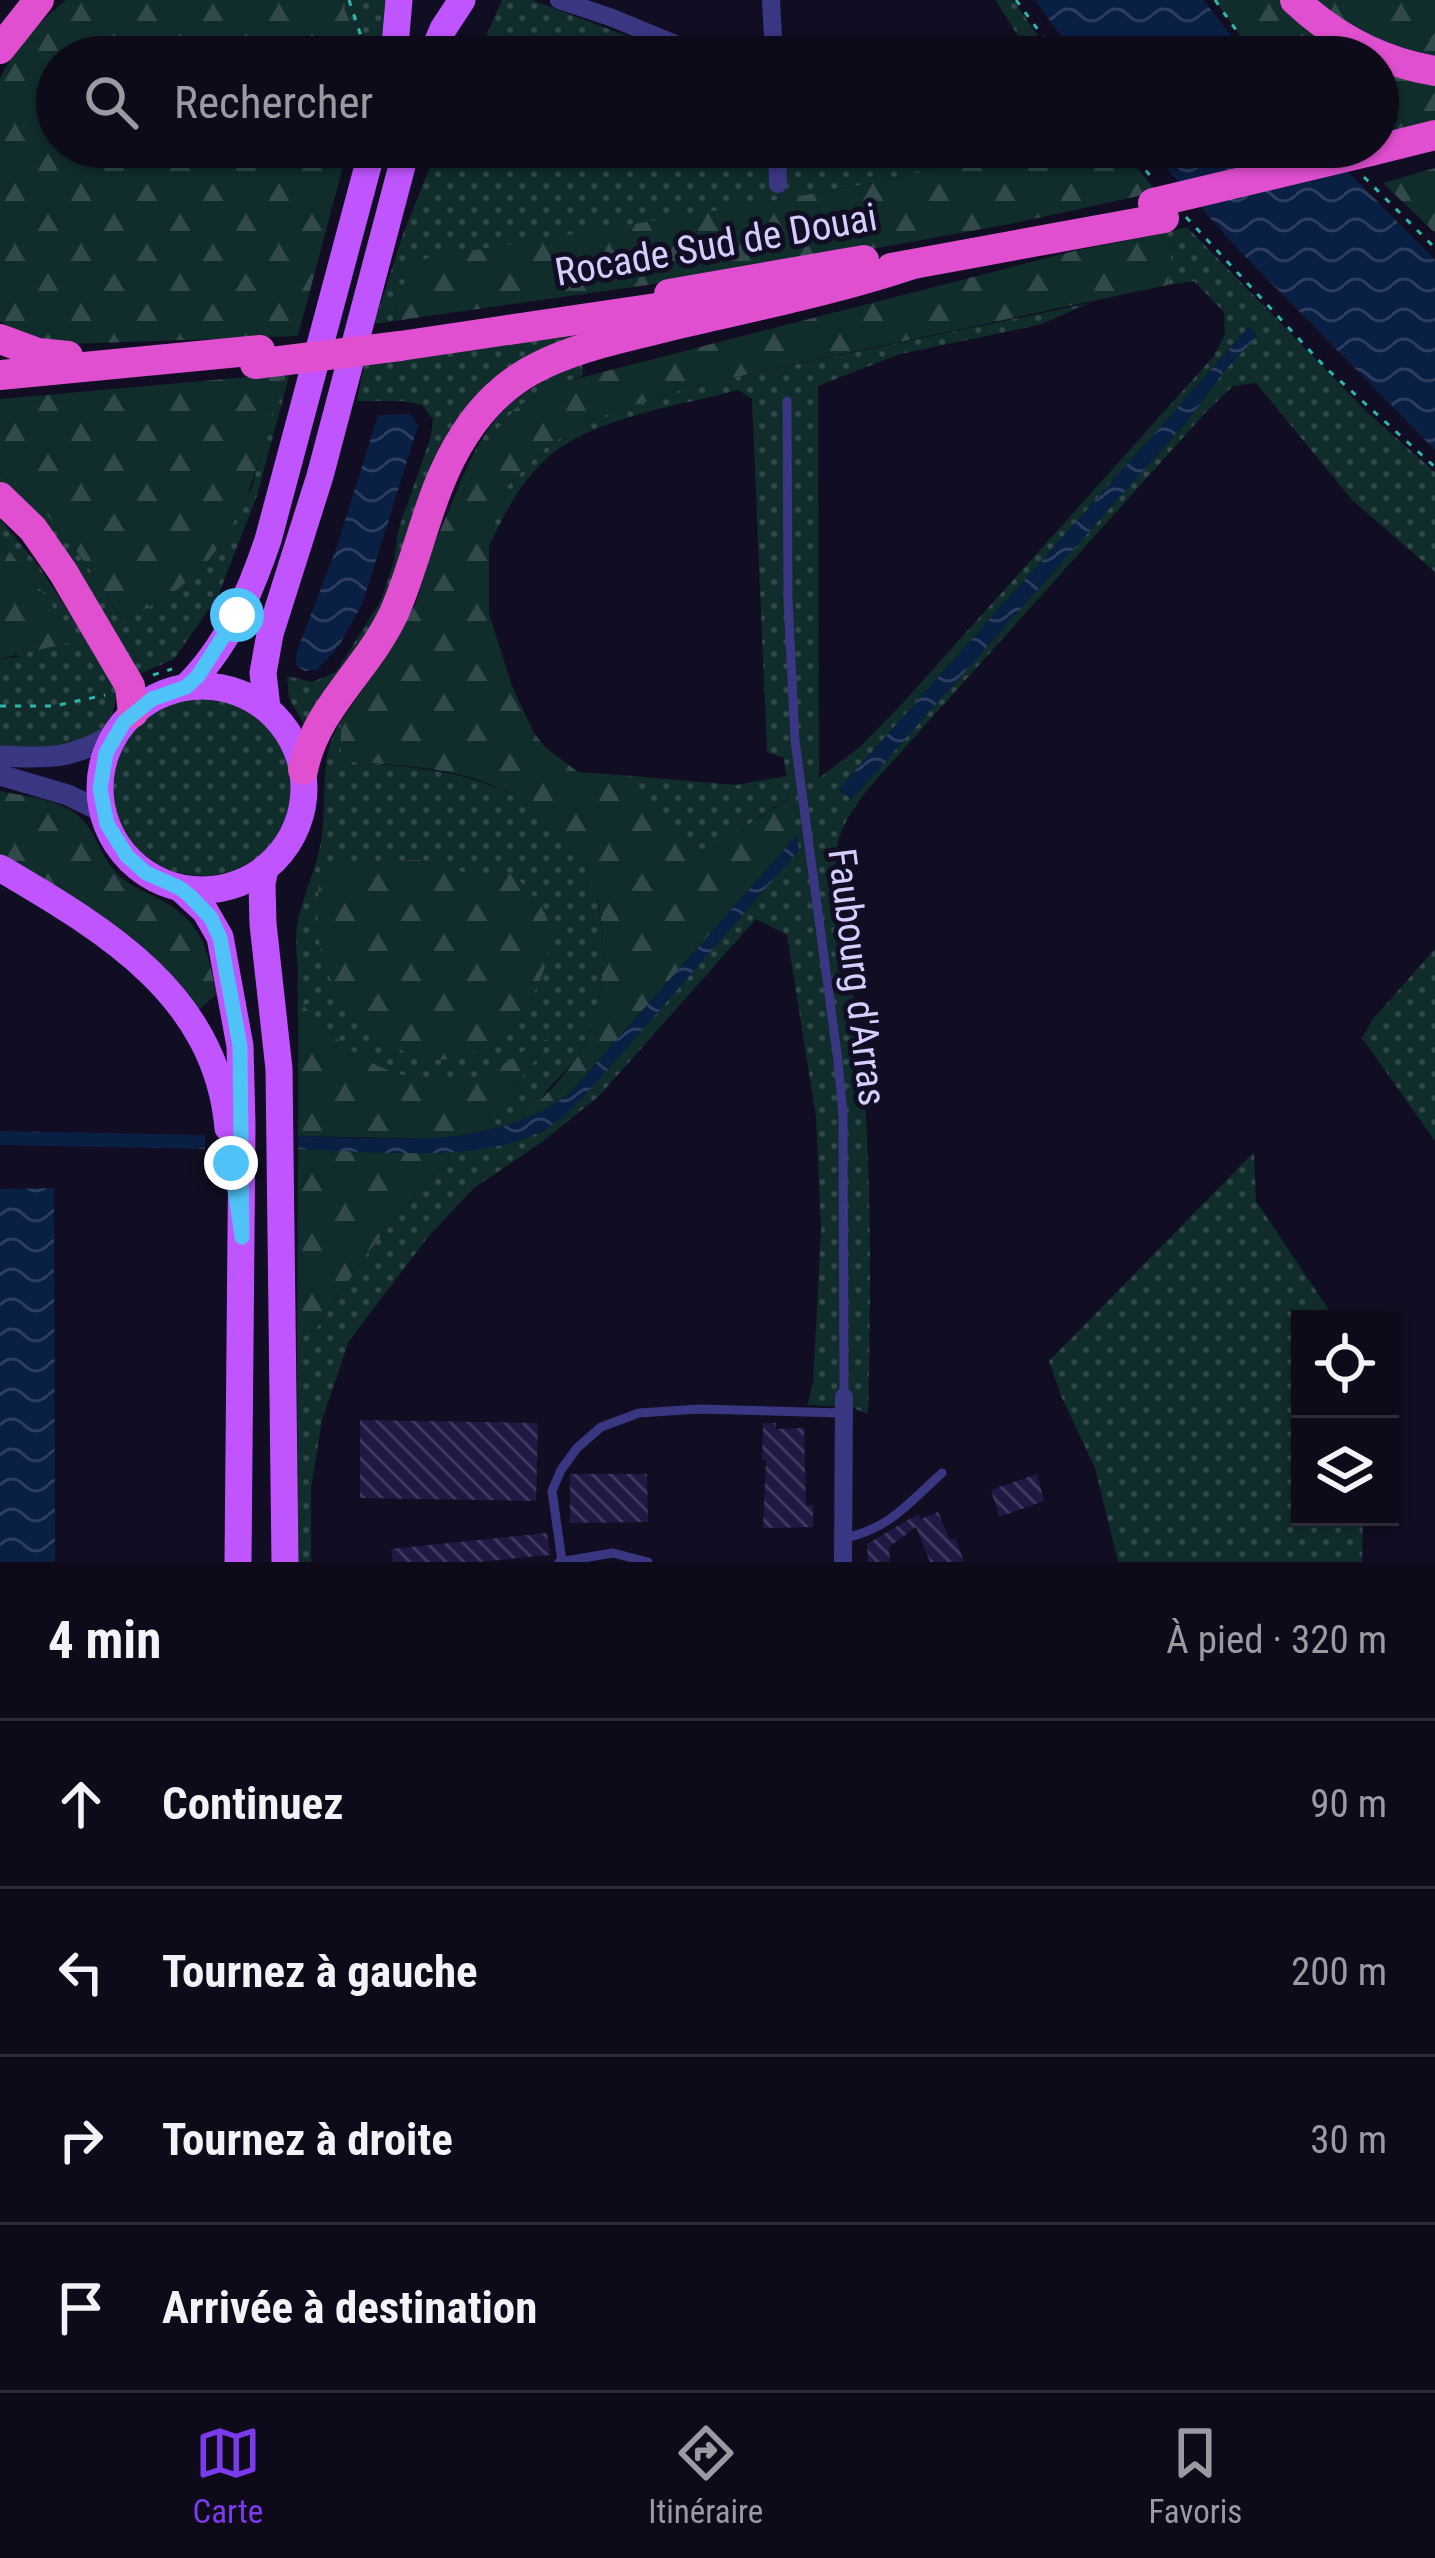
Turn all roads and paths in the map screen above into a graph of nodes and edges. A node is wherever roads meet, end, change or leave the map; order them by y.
1 (20, 0) edge
2 (39, 0) edge
3 (349, 0) edge
4 (399, 0) edge
5 (462, 0) edge
6 (559, 0) edge
7 (588, 0) edge
8 (771, 0) edge
9 (1016, 0) edge
10 (1215, 0) edge
11 (1295, 0) edge
12 (610, 16) junction
13 (0, 25) edge
14 (361, 36) edge
15 (396, 36) edge
16 (440, 36) edge
17 (657, 36) edge
18 (773, 36) edge
19 (1043, 36) edge
20 (1240, 36) edge
21 (1342, 36) edge
22 (0, 49) edge
23 (1399, 62) edge
24 (1435, 71) edge
25 (1435, 135) edge
26 (1435, 151) edge
27 (1399, 152) edge
28 (1399, 159) edge
29 (367, 168) edge
30 (401, 168) edge
31 (778, 168) edge
32 (1140, 168) edge
33 (1354, 168) edge
34 (1374, 168) edge
35 (778, 184) dead end
36 (1161, 201) junction
37 (1435, 248) edge
38 (910, 265) junction
39 (0, 339) edge
40 (402, 340) junction
41 (258, 357) junction
42 (188, 358) junction
43 (0, 375) edge
44 (0, 389) edge
45 (788, 401) dead end
46 (1435, 467) edge
47 (0, 497) edge
48 (182, 677) junction
49 (0, 706) edge
50 (267, 708) junction
51 (126, 710) junction
52 (0, 756) edge
53 (303, 770) junction
54 (0, 775) edge
55 (103, 812) junction
56 (0, 868) edge
57 (265, 868) junction
58 (180, 888) junction
59 (242, 1237) junction
60 (844, 1405) junction
61 (942, 1473) dead end
62 (844, 1538) junction
63 (238, 1562) edge
64 (285, 1562) edge
65 (560, 1562) edge
66 (648, 1562) edge
67 (843, 1562) edge

1 - 13 highway
2 - 22 highway
3 - 14 path
4 - 15 main road
5 - 16 main road
6 - 12 street
7 - 12 street
8 - 18 street
9 - 19 path
10 - 20 path
11 - 21 highway
12 - 17 street
23 - 24 highway
25 - 27 highway, Rocade Sud de Douai
26 - 28 highway, Rocade Sud de Douai
29 - 48 main road
30 - 50 main road
31 - 35 street
32 - 36 path
33 - 36 highway, Rocade Sud de Douai, bridge
34 - 37 path
36 - 38 highway, Rocade Sud de Douai
36 - 40 highway, Rocade Sud de Douai
36 - 46 path
38 - 40 highway, Rocade Sud de Douai
38 - 53 highway
39 - 42 highway
40 - 41 highway, Rocade Sud de Douai
41 - 42 highway, Rocade Sud de Douai
41 - 44 highway, Rocade Sud de Douai
42 - 43 highway, Rocade Sud de Douai
45 - 60 lane, Faubourg d'Arras
47 - 51 highway
48 - 50 main road
48 - 51 path
48 - 51 main road
49 - 51 path
50 - 53 main road
51 - 52 street
51 - 55 main road
53 - 57 main road
54 - 55 street
55 - 58 main road
56 - 59 main road
57 - 58 main road
57 - 64 main road
58 - 59 main road
59 - 63 main road
60 - 62 street, Faubourg d'Arras
60 - 65 lane
61 - 62 lane
62 - 67 street, Faubourg d'Arras
65 - 66 lane

